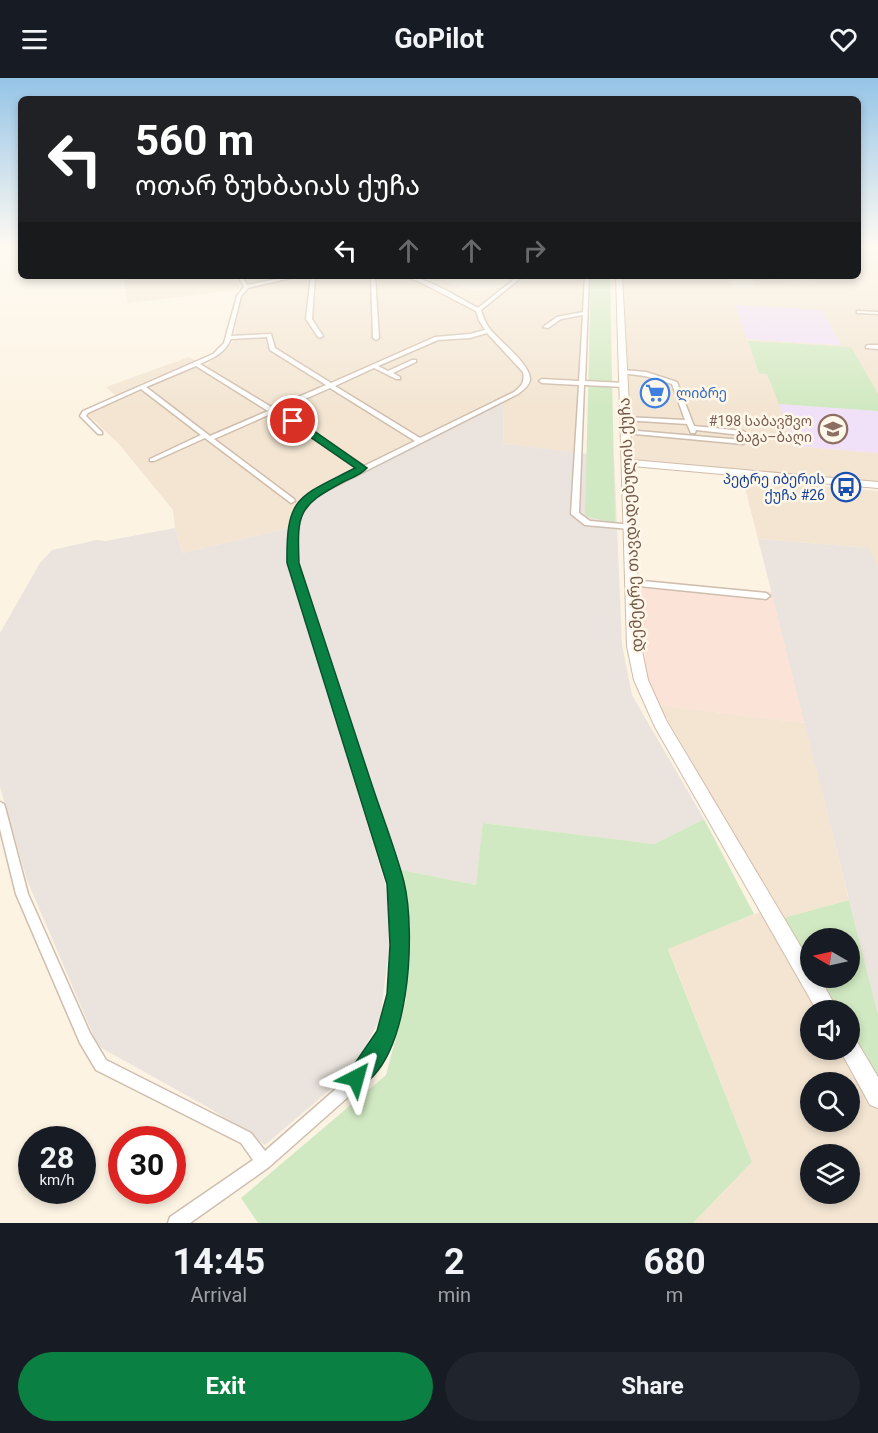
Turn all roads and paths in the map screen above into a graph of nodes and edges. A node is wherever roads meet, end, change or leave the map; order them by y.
1 (238, 299) edge
2 (311, 299) edge
3 (374, 299) edge
4 (458, 299) edge
5 (491, 299) edge
6 (586, 299) edge
7 (620, 299) edge
8 (870, 307) dead end
9 (878, 307) edge
10 (478, 310) junction
11 (859, 312) dead end
12 (585, 313) junction
13 (878, 313) edge
14 (546, 327) dead end
15 (487, 331) junction
16 (320, 336) dead end
17 (228, 338) junction
18 (376, 338) dead end
19 (868, 346) dead end
20 (878, 347) edge
21 (414, 361) dead end
22 (197, 364) junction
23 (374, 366) junction
24 (623, 372) junction
25 (388, 373) junction
26 (398, 378) dead end
27 (542, 381) dead end
28 (582, 382) junction
29 (624, 385) junction
30 (329, 386) junction
31 (142, 387) junction
32 (274, 410) junction
33 (625, 419) junction
34 (691, 425) junction
35 (626, 432) junction
36 (100, 433) dead end
37 (207, 437) junction
38 (694, 438) junction
39 (418, 440) junction
40 (152, 460) dead end
41 (627, 463) junction
42 (362, 468) junction
43 (878, 485) edge
44 (291, 501) dead end
45 (630, 526) junction
46 (632, 583) junction
47 (766, 596) dead end
48 (0, 807) edge
49 (822, 1000) edge
50 (857, 1060) edge
51 (878, 1097) edge
52 (264, 1162) junction
53 (176, 1223) edge

1 - 17 street
2 - 16 street
3 - 18 street
4 - 10 street
5 - 10 street
6 - 12 street
7 - 24 main road, დემეტრე თავდადებულის ქუჩა
8 - 9 street
10 - 15 street
11 - 13 street
12 - 14 street
12 - 28 street
15 - 23 street
15 - 39 street
17 - 22 street
17 - 30 street
19 - 20 street
21 - 25 street
22 - 31 street
22 - 32 street
23 - 25 street
23 - 30 street
24 - 29 main road, დემეტრე თავდადებულის ქუჩა
24 - 34 street
25 - 26 street
27 - 28 street
28 - 29 street
28 - 45 street
29 - 33 main road, დემეტრე თავდადებულის ქუჩა
30 - 32 street
30 - 39 street
31 - 36 street
31 - 37 street
32 - 37 street
32 - 42 street
33 - 34 street
33 - 35 main road, დემეტრე თავდადებულის ქუჩა
34 - 38 street
34 - 38 street
35 - 38 street
35 - 41 main road, დემეტრე თავდადებულის ქუჩა
37 - 40 street
37 - 44 street
39 - 42 street
41 - 43 main road
41 - 45 main road, დემეტრე თავდადებულის ქუჩა
42 - 52 street
45 - 46 main road, დემეტრე თავდადებულის ქუჩა
46 - 47 street
46 - 49 main road, დემეტრე თავდადებულის ქუჩა
48 - 52 street
50 - 51 main road
52 - 53 street

